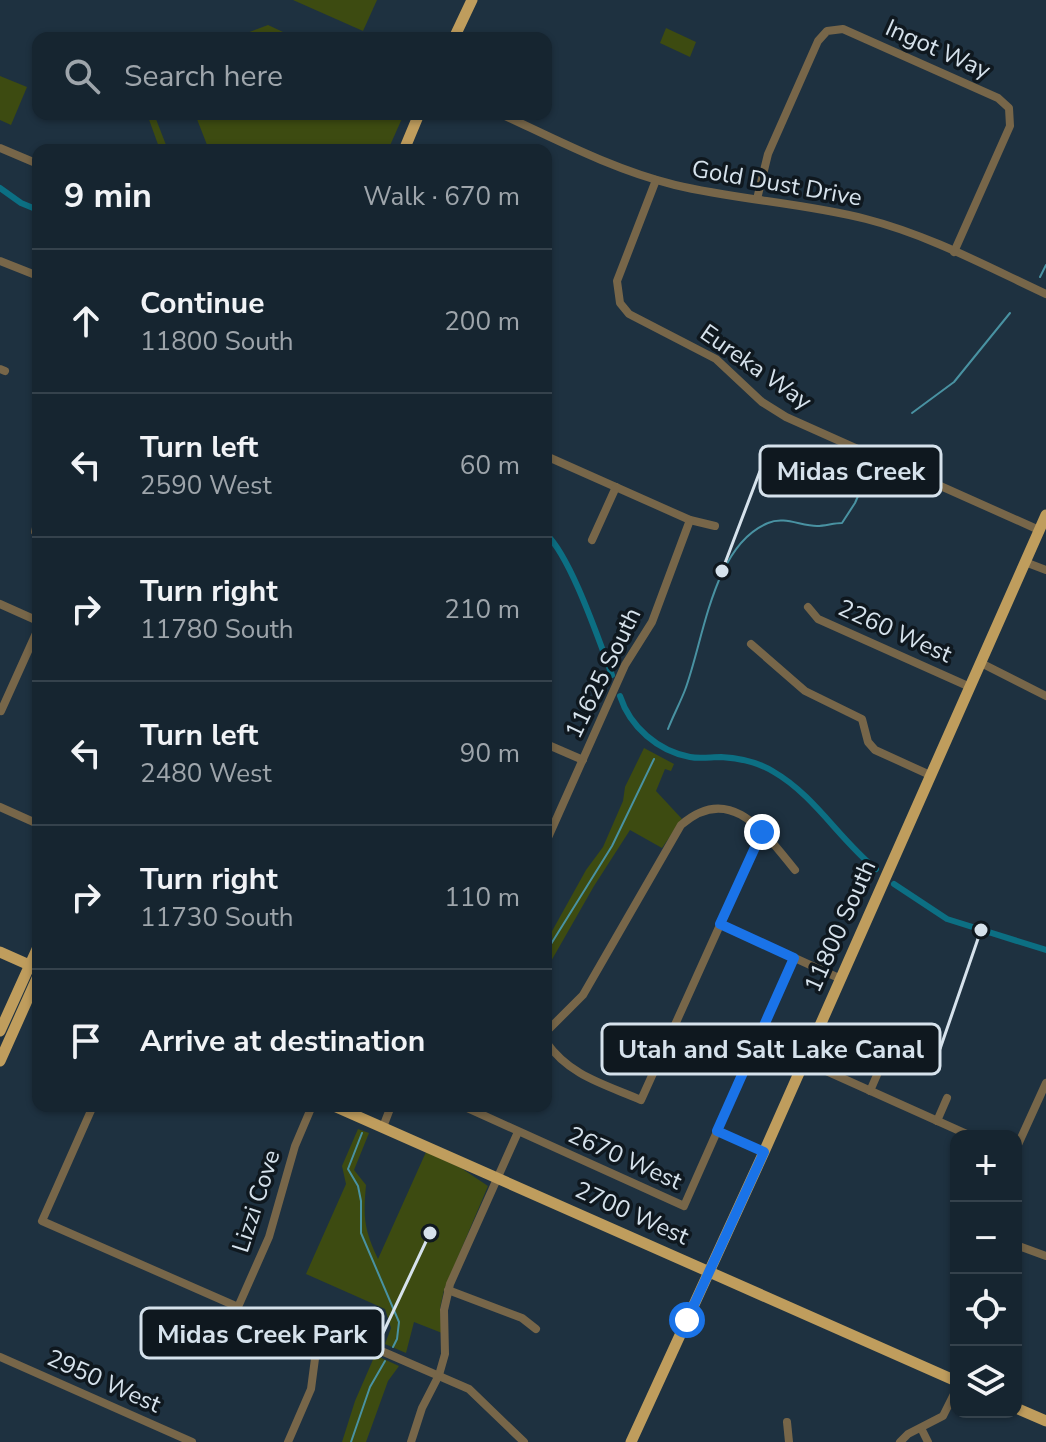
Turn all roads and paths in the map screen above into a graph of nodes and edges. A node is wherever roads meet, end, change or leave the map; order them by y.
1 (472, 0) edge
2 (457, 32) edge
3 (416, 120) edge
4 (514, 120) edge
5 (406, 144) edge
6 (0, 148) edge
7 (32, 161) edge
8 (656, 180) junction
9 (757, 199) junction
10 (954, 252) junction
11 (0, 261) edge
12 (32, 274) edge
13 (1046, 294) edge
14 (552, 459) edge
15 (616, 487) junction
16 (1046, 515) edge
17 (690, 520) junction
18 (715, 526) dead end
19 (1039, 530) junction
20 (592, 540) dead end
21 (1025, 562) junction
22 (1046, 570) edge
23 (0, 604) edge
24 (808, 607) dead end
25 (32, 618) edge
26 (32, 642) edge
27 (751, 644) dead end
28 (981, 663) junction
29 (970, 687) junction
30 (1046, 696) edge
31 (1, 711) edge
32 (552, 747) edge
33 (583, 760) junction
34 (930, 775) junction
35 (0, 807) edge
36 (32, 821) edge
37 (552, 829) edge
38 (762, 832) junction
39 (795, 870) dead end
40 (720, 924) junction
41 (0, 952) edge
42 (794, 958) junction
43 (0, 959) edge
44 (32, 970) edge
45 (32, 970) edge
46 (32, 975) edge
47 (32, 976) edge
48 (841, 979) junction
49 (552, 1027) edge
50 (0, 1031) edge
51 (552, 1050) edge
52 (0, 1061) edge
53 (804, 1061) junction
54 (880, 1068) dead end
55 (1046, 1083) edge
56 (870, 1091) junction
57 (947, 1098) dead end
58 (90, 1112) edge
59 (309, 1112) edge
60 (348, 1112) edge
61 (389, 1112) edge
62 (476, 1112) edge
63 (937, 1121) junction
64 (383, 1127) junction
65 (957, 1130) edge
66 (717, 1131) junction
67 (518, 1132) junction
68 (1022, 1136) edge
69 (764, 1152) junction
70 (498, 1178) junction
71 (1022, 1247) edge
72 (1046, 1256) edge
73 (710, 1271) junction
74 (448, 1290) junction
75 (238, 1307) junction
76 (238, 1318) dead end
77 (536, 1329) dead end
78 (0, 1357) edge
79 (439, 1375) junction
80 (950, 1378) edge
81 (950, 1402) edge
82 (1022, 1411) edge
83 (1046, 1421) edge
84 (787, 1422) dead end
85 (921, 1428) junction
86 (521, 1438) edge
87 (192, 1442) edge
88 (288, 1442) edge
89 (411, 1442) edge
90 (509, 1442) edge
91 (631, 1442) edge
92 (789, 1442) edge
93 (900, 1442) edge
94 (928, 1442) edge

1 - 2 main road
3 - 5 main road
4 - 8 street, Gold Dust Drive
6 - 7 street
8 - 9 street, Gold Dust Drive
8 - 19 street, Eureka Way
9 - 10 street, Gold Dust Drive
9 - 10 street, Ingot Way
10 - 13 street, Gold Dust Drive
11 - 12 street
14 - 15 street
15 - 17 street
15 - 20 street
16 - 19 main road, 11800 South
17 - 18 street
17 - 33 street, 11625 South
19 - 21 main road, 11800 South
21 - 22 street
21 - 28 main road, 11800 South
23 - 25 street
24 - 29 street, 2260 West
26 - 31 street
27 - 34 street
28 - 29 main road, 11800 South
28 - 30 street
29 - 34 main road, 11800 South
32 - 33 street
33 - 37 street, 11625 South
34 - 48 main road, 11800 South
35 - 36 street
38 - 39 street
38 - 40 street
38 - 49 street
40 - 42 street
40 - 51 street
41 - 44 main road
42 - 48 street
42 - 66 street
43 - 45 main road
46 - 50 main road
47 - 52 main road
48 - 53 main road, 11800 South
53 - 56 street
53 - 69 main road, 11800 South
54 - 56 street
55 - 68 street
56 - 63 street
57 - 63 street
58 - 75 street
59 - 75 street, Lizzi Cove
60 - 64 main road, 2700 West
61 - 64 street
62 - 67 street, 2670 West
63 - 65 street
64 - 70 main road, 2700 West
66 - 67 street, 2670 West
66 - 69 street
67 - 70 street
69 - 73 main road, 11800 South
70 - 73 main road, 2700 West
70 - 74 street
71 - 72 street
73 - 80 main road, 2700 West
73 - 91 main road, 11800 South
74 - 77 street
74 - 79 street
75 - 76 street, Lizzi Cove
78 - 87 street, 2950 West
79 - 86 street
79 - 88 street
79 - 89 street
81 - 85 street
82 - 83 main road
84 - 92 street
85 - 93 street
85 - 94 street
86 - 90 street

